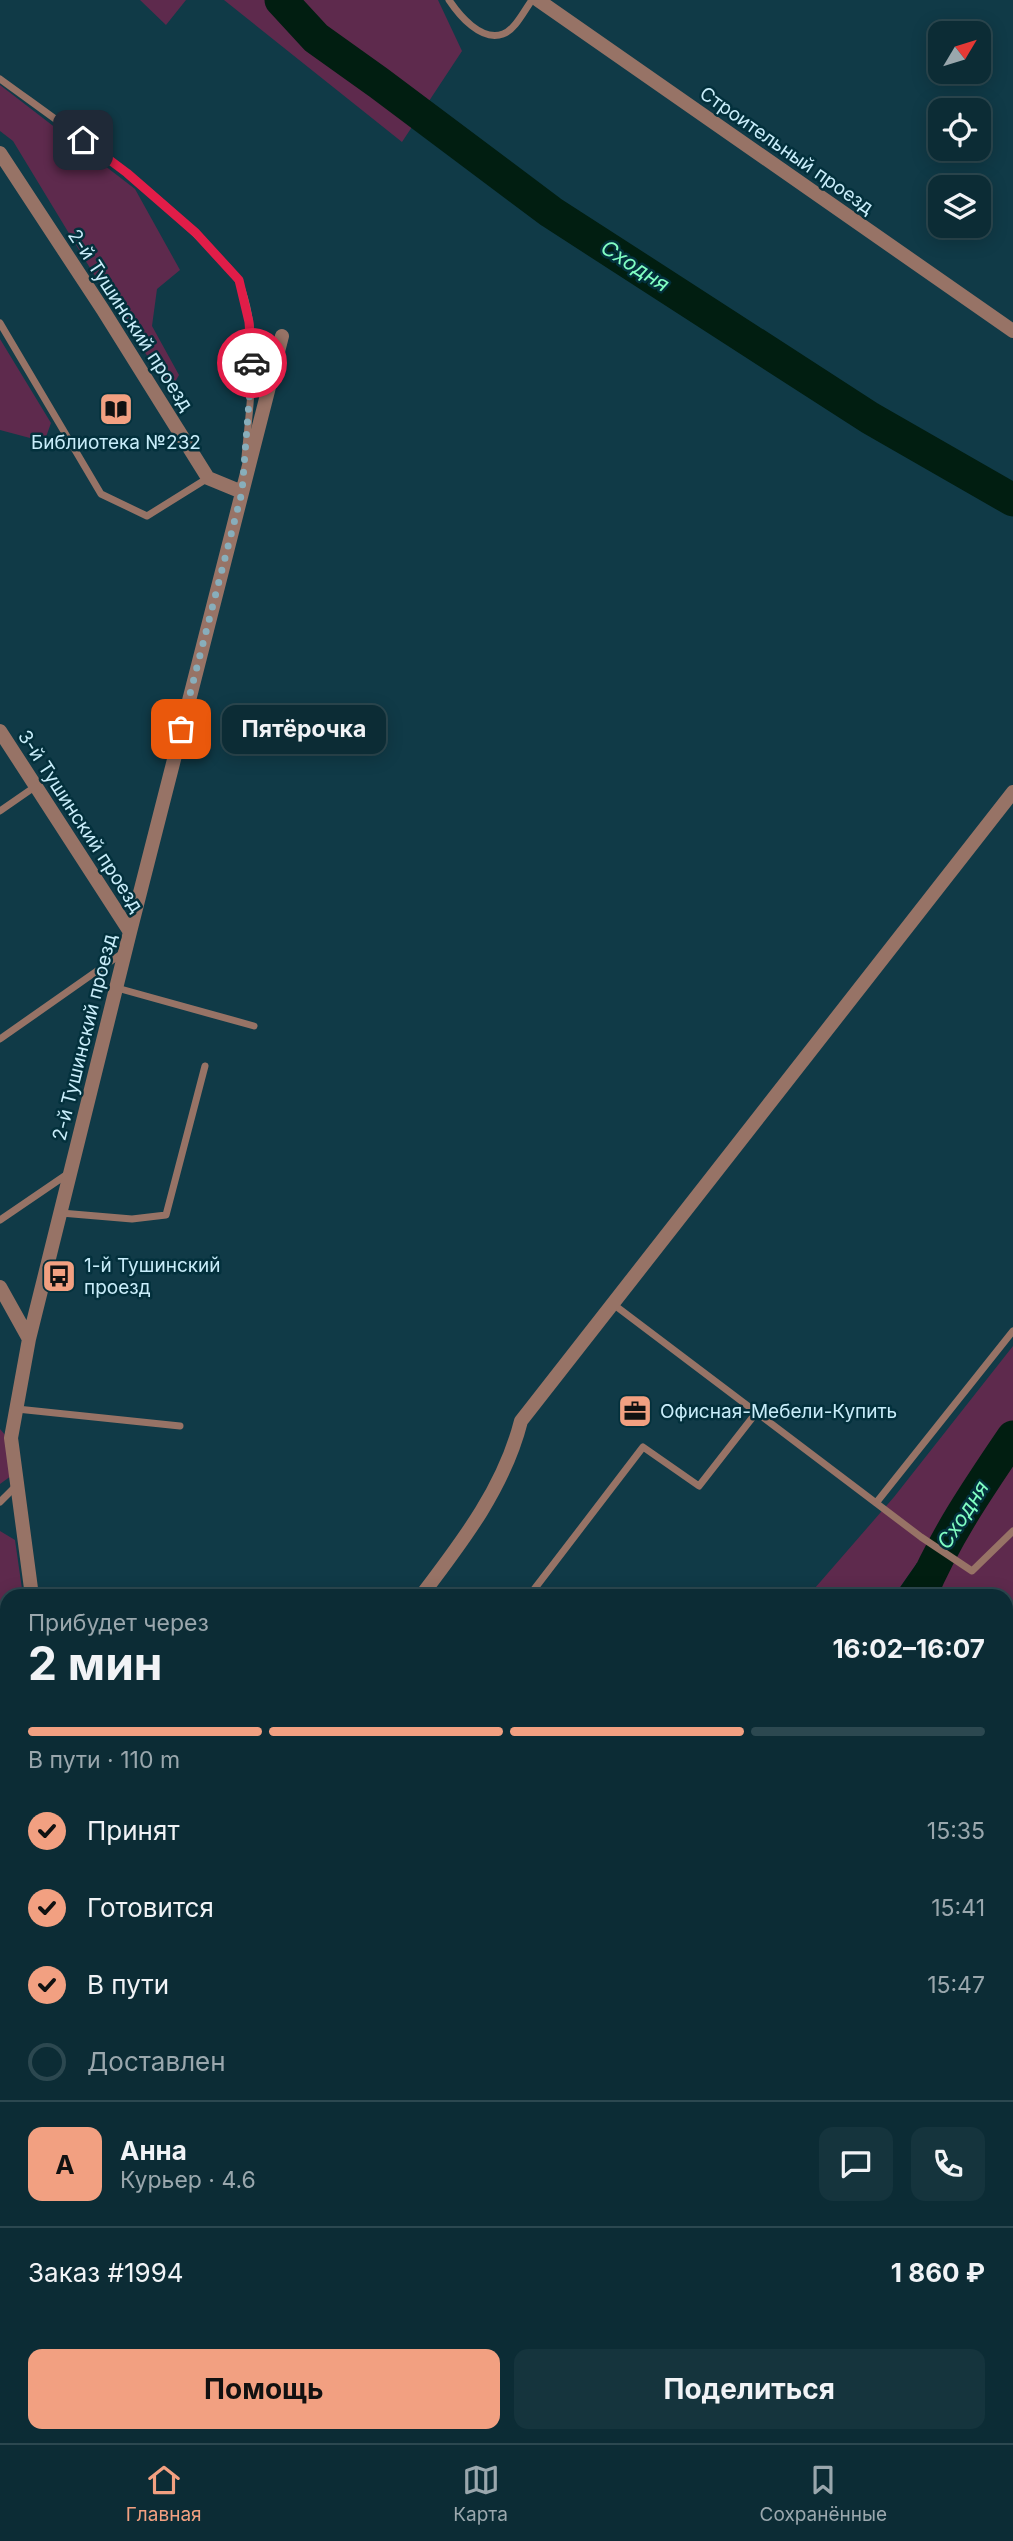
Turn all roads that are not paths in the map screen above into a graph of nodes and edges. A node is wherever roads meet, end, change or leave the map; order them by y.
1 (449, 0) edge
2 (532, 0) edge
3 (538, 0) edge
4 (0, 79) edge
5 (0, 153) edge
6 (0, 323) edge
7 (1013, 331) edge
8 (282, 337) dead end
9 (208, 478) junction
10 (242, 492) junction
11 (0, 731) edge
12 (36, 786) junction
13 (1013, 792) edge
14 (0, 811) edge
15 (130, 932) junction
16 (125, 952) junction
17 (116, 988) junction
18 (254, 1026) dead end
19 (0, 1039) edge
20 (205, 1066) dead end
21 (71, 1172) junction
22 (60, 1213) junction
23 (0, 1220) edge
24 (0, 1287) edge
25 (613, 1304) junction
26 (1013, 1331) edge
27 (29, 1339) junction
28 (17, 1409) junction
29 (756, 1413) junction
30 (180, 1426) dead end
31 (17, 1484) junction
32 (0, 1502) edge
33 (877, 1503) junction
34 (1013, 1531) edge
35 (31, 1589) edge
36 (426, 1589) edge
37 (534, 1589) edge

1 - 2 lane
3 - 7 street, Строительный проезд
4 - 10 lane
5 - 9 street, 2-й Тушинский проезд
6 - 9 lane
8 - 10 street, 2-й Тушинский проезд
9 - 10 street
10 - 15 street, 2-й Тушинский проезд
11 - 12 street, 3-й Тушинский проезд
12 - 14 lane
12 - 15 street, 3-й Тушинский проезд
13 - 25 street
15 - 16 street, 2-й Тушинский проезд
16 - 17 street, 2-й Тушинский проезд
16 - 19 lane
17 - 18 lane
17 - 21 street, 2-й Тушинский проезд
20 - 22 lane
21 - 22 street, 2-й Тушинский проезд
21 - 23 lane
22 - 27 street, 2-й Тушинский проезд
24 - 27 street
25 - 29 lane
25 - 36 street
26 - 33 lane
27 - 28 street, 2-й Тушинский проезд
28 - 30 lane
28 - 31 street, 2-й Тушинский проезд
29 - 33 lane
29 - 37 lane
31 - 32 lane
31 - 35 street, 2-й Тушинский проезд
33 - 34 lane

